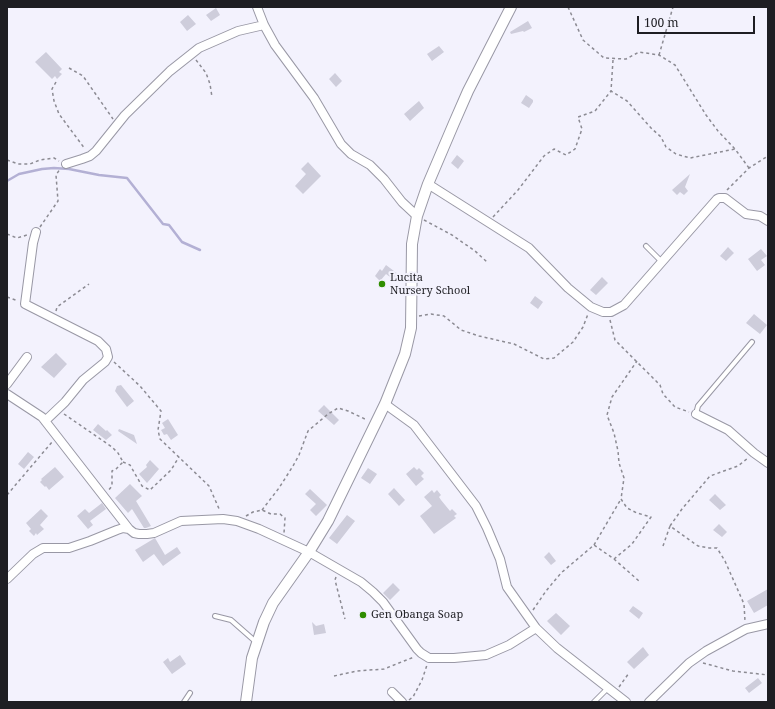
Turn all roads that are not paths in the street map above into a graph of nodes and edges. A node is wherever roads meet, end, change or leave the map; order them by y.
1 (257, 7) edge
2 (511, 7) edge
3 (264, 25) junction
4 (66, 164) road end
5 (428, 184) junction
6 (417, 216) junction
7 (768, 221) edge
8 (36, 232) road end
9 (646, 246) dead end
10 (661, 261) junction
11 (752, 342) dead end
12 (27, 357) dead end
13 (7, 384) edge
14 (7, 394) edge
15 (385, 404) junction
16 (696, 414) joint
17 (46, 421) junction
18 (768, 463) edge
19 (129, 529) junction
20 (309, 552) junction
21 (7, 579) edge
22 (215, 616) dead end
23 (768, 624) edge
24 (536, 628) junction
25 (256, 643) junction
26 (608, 688) junction
27 (392, 692) dead end
28 (190, 693) dead end
29 (184, 702) edge
30 (246, 702) edge
31 (402, 702) edge
32 (594, 702) edge
33 (626, 702) edge
34 (649, 702) edge

1 - 3 street
2 - 5 street
3 - 4 street
3 - 6 street
5 - 6 street
5 - 10 street
6 - 15 street
7 - 10 street
8 - 17 street
9 - 10 lane
11 - 16 lane
12 - 13 street
14 - 17 street
15 - 20 street
15 - 24 street
16 - 18 street
17 - 19 street
19 - 20 street
19 - 21 street
20 - 24 street
20 - 25 street
22 - 25 lane
23 - 34 street
24 - 26 street
25 - 30 street
26 - 32 lane
26 - 33 street
27 - 31 street
28 - 29 lane

